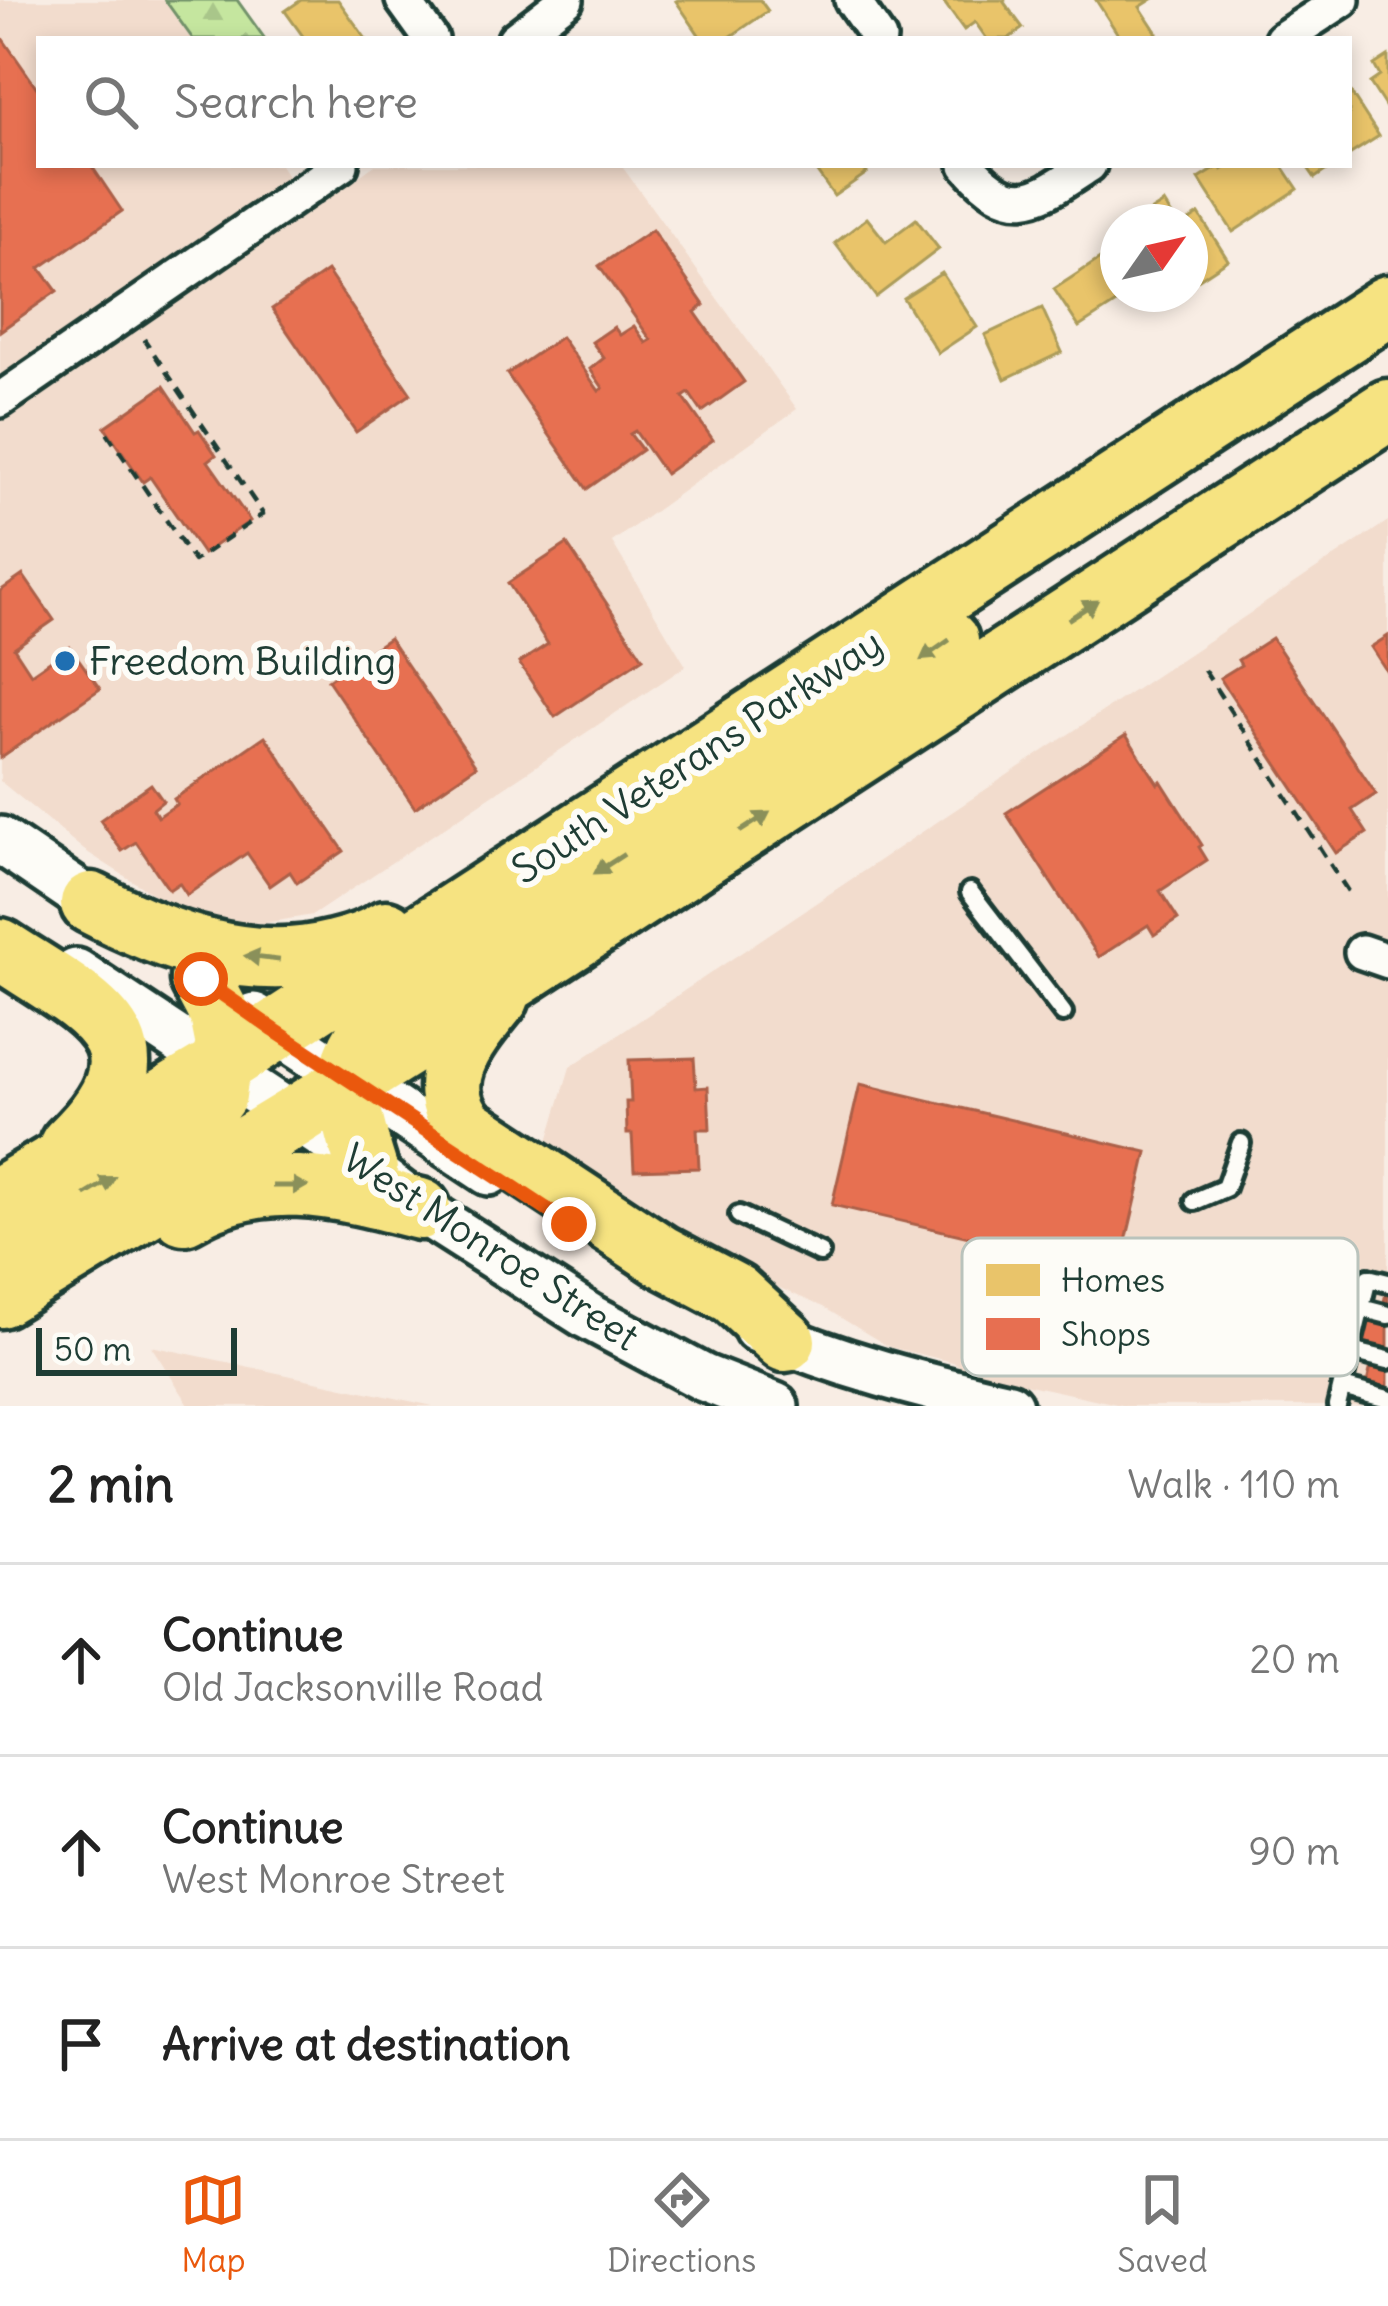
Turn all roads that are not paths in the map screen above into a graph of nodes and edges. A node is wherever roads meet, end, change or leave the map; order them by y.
1 (403, 0) edge
2 (566, 0) edge
3 (852, 0) edge
4 (1342, 0) edge
5 (429, 36) edge
6 (519, 36) edge
7 (877, 36) edge
8 (1287, 36) edge
9 (337, 168) edge
10 (970, 168) edge
11 (1084, 168) edge
12 (1388, 306) edge
13 (1290, 370) junction
14 (0, 400) edge
15 (1388, 410) edge
16 (1196, 432) junction
17 (0, 840) edge
18 (970, 892) dead end
19 (91, 903) junction
20 (0, 922) edge
21 (0, 949) edge
22 (516, 976) junction
23 (201, 979) junction
24 (1063, 1013) dead end
25 (274, 1030) junction
26 (220, 1066) junction
27 (350, 1081) junction
28 (295, 1117) junction
29 (1241, 1142) dead end
30 (367, 1169) junction
31 (21, 1184) edge
32 (1195, 1201) dead end
33 (420, 1209) junction
34 (739, 1215) dead end
35 (0, 1246) edge
36 (820, 1252) dead end
37 (1388, 1282) edge
38 (0, 1297) edge
39 (1360, 1308) junction
40 (1388, 1315) edge
41 (1358, 1318) edge
42 (0, 1327) edge
43 (785, 1341) junction
44 (1358, 1353) edge
45 (1388, 1360) edge
46 (1345, 1376) edge
47 (1342, 1387) junction
48 (1388, 1399) edge
49 (775, 1406) edge
50 (1009, 1406) edge
51 (1337, 1406) edge

1 - 5 street
2 - 6 street
3 - 7 street
4 - 8 street
9 - 14 street
10 - 11 street
12 - 13 highway, South Veterans Parkway
13 - 16 highway, South Veterans Parkway
13 -> 27 highway
22 -> 15 highway
16 -> 19 highway
16 - 25 highway, South Veterans Parkway
17 - 19 street, West Monroe Street
18 - 24 lane
19 - 23 street, West Monroe Street
20 - 26 street, West Monroe Street
21 - 31 highway
22 - 27 highway
22 - 43 highway
23 - 25 street, West Monroe Street
23 - 26 highway
25 - 26 highway, South Veterans Parkway
25 - 27 street, West Monroe Street
26 - 28 street, West Monroe Street
26 - 31 highway, South Veterans Parkway
35 -> 26 highway
27 - 28 highway
27 - 30 highway
27 - 43 street, West Monroe Street
28 - 30 street, West Monroe Street
28 - 38 highway
29 - 32 lane
30 - 33 street, West Monroe Street
42 -> 33 highway
33 - 49 street, West Monroe Street
34 - 36 lane
37 - 39 lane
39 - 40 lane
39 - 41 lane
43 - 50 street, West Monroe Street
44 - 45 lane
46 - 47 lane
47 - 48 lane
47 - 51 lane

